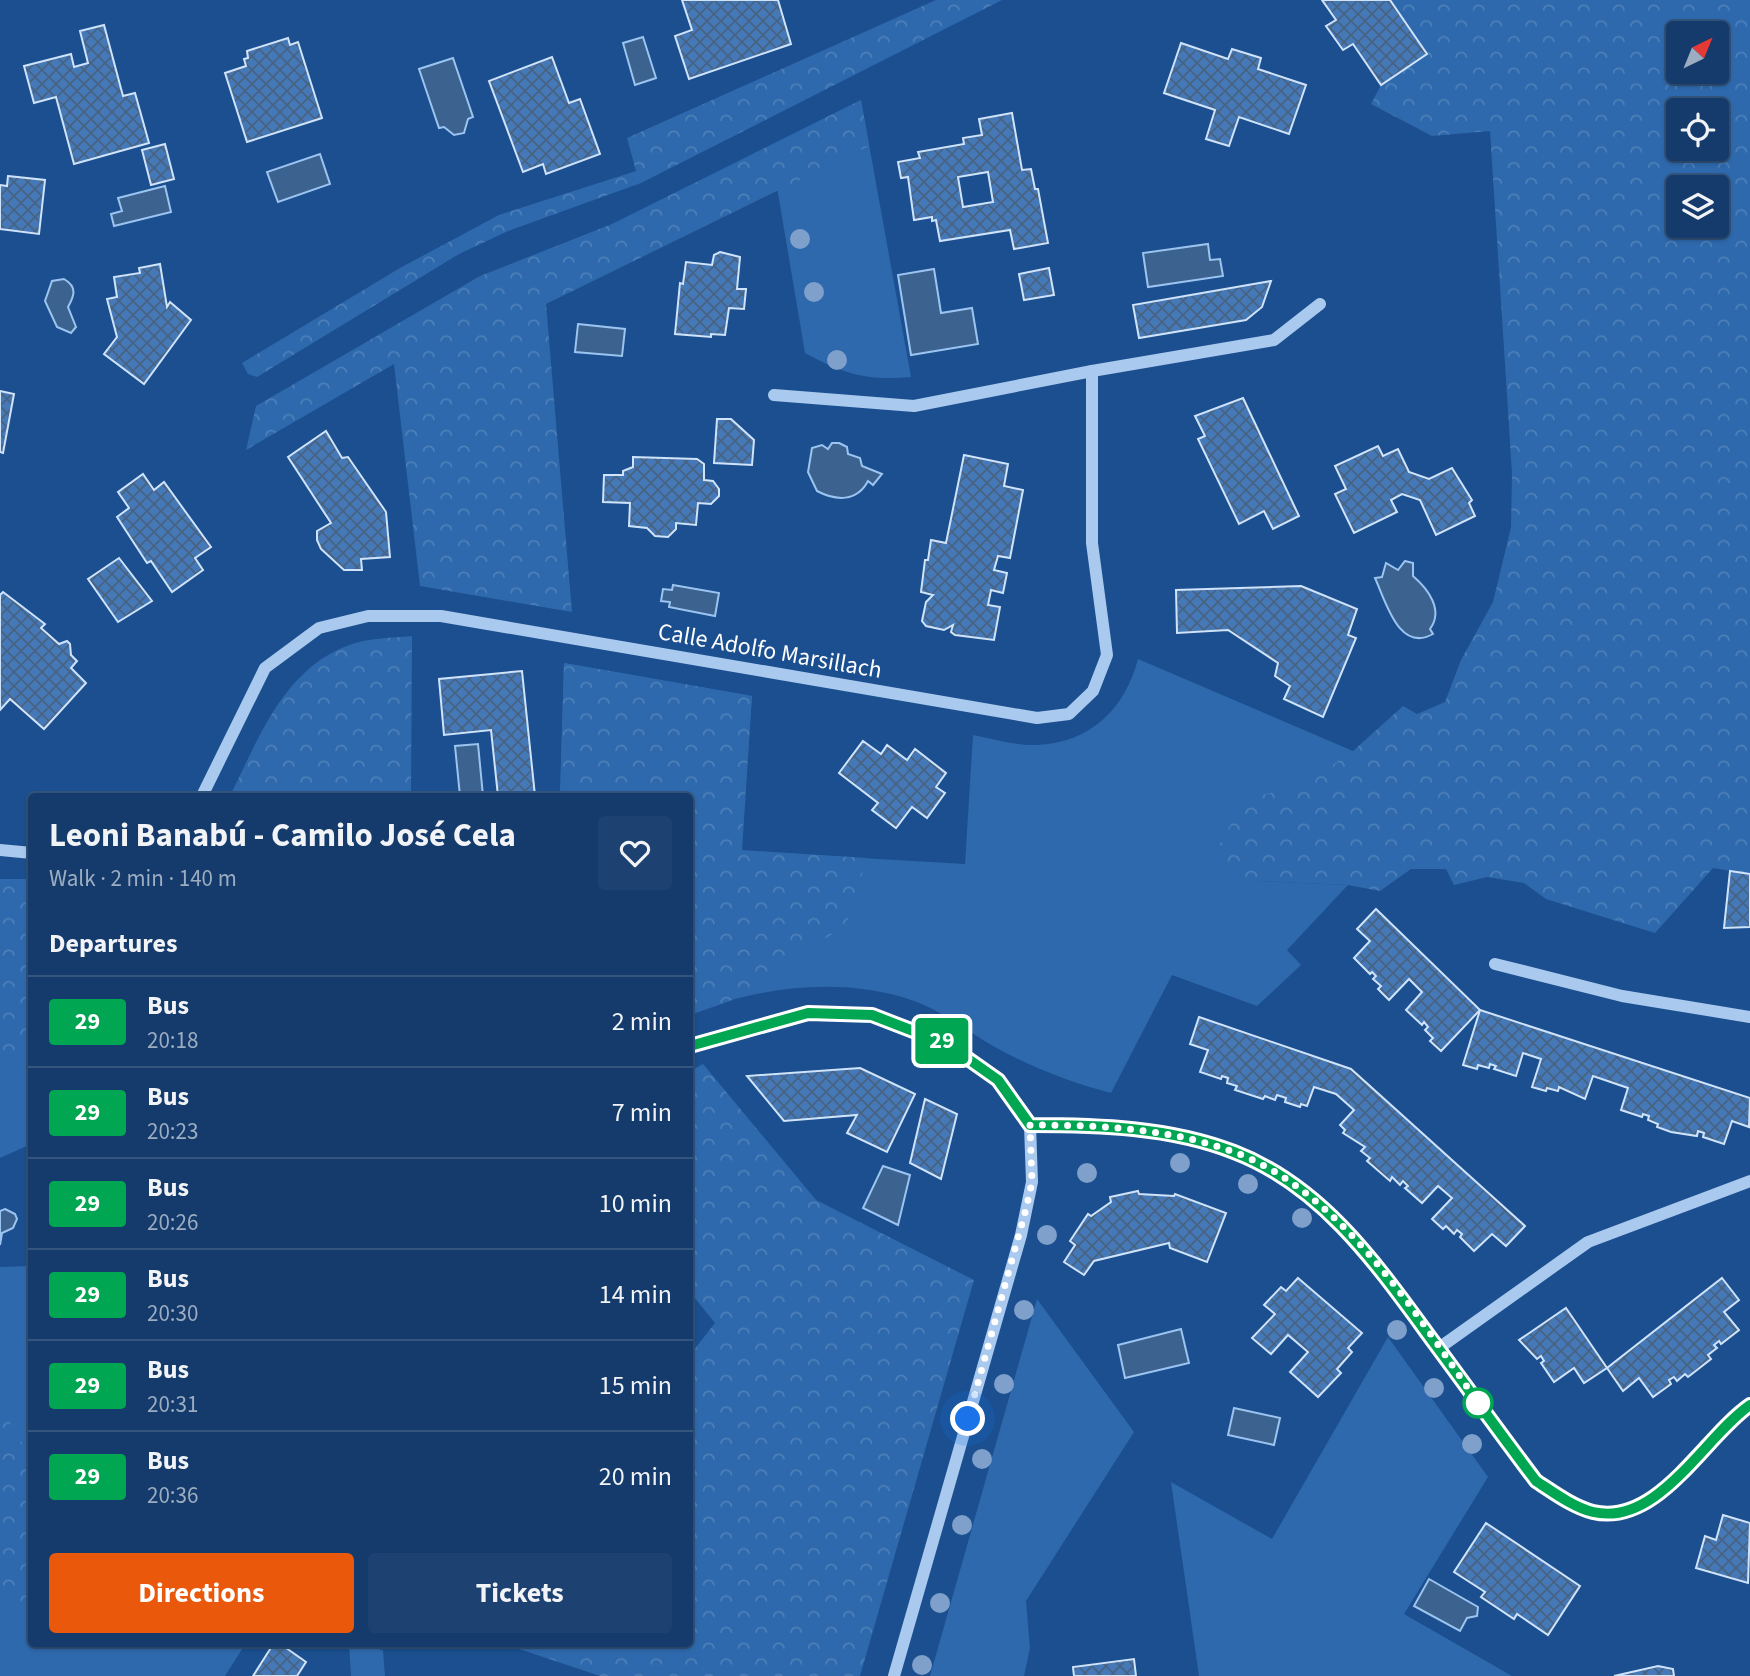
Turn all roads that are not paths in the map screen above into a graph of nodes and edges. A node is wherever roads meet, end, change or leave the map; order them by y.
1 (1320, 304) dead end
2 (1092, 371) junction
3 (774, 395) dead end
4 (203, 793) edge
5 (0, 850) edge
6 (28, 853) edge
7 (1495, 964) dead end
8 (1750, 1017) edge
9 (693, 1045) edge
10 (1030, 1125) junction
11 (1750, 1181) edge
12 (1438, 1348) junction
13 (1750, 1405) edge
14 (894, 1676) edge

1 - 2 street
2 - 3 street
2 - 4 street, Calle Adolfo Marsillach
5 - 6 street
7 - 8 street
9 - 10 street
10 - 12 street
10 - 14 street
11 - 12 street
12 - 13 street

